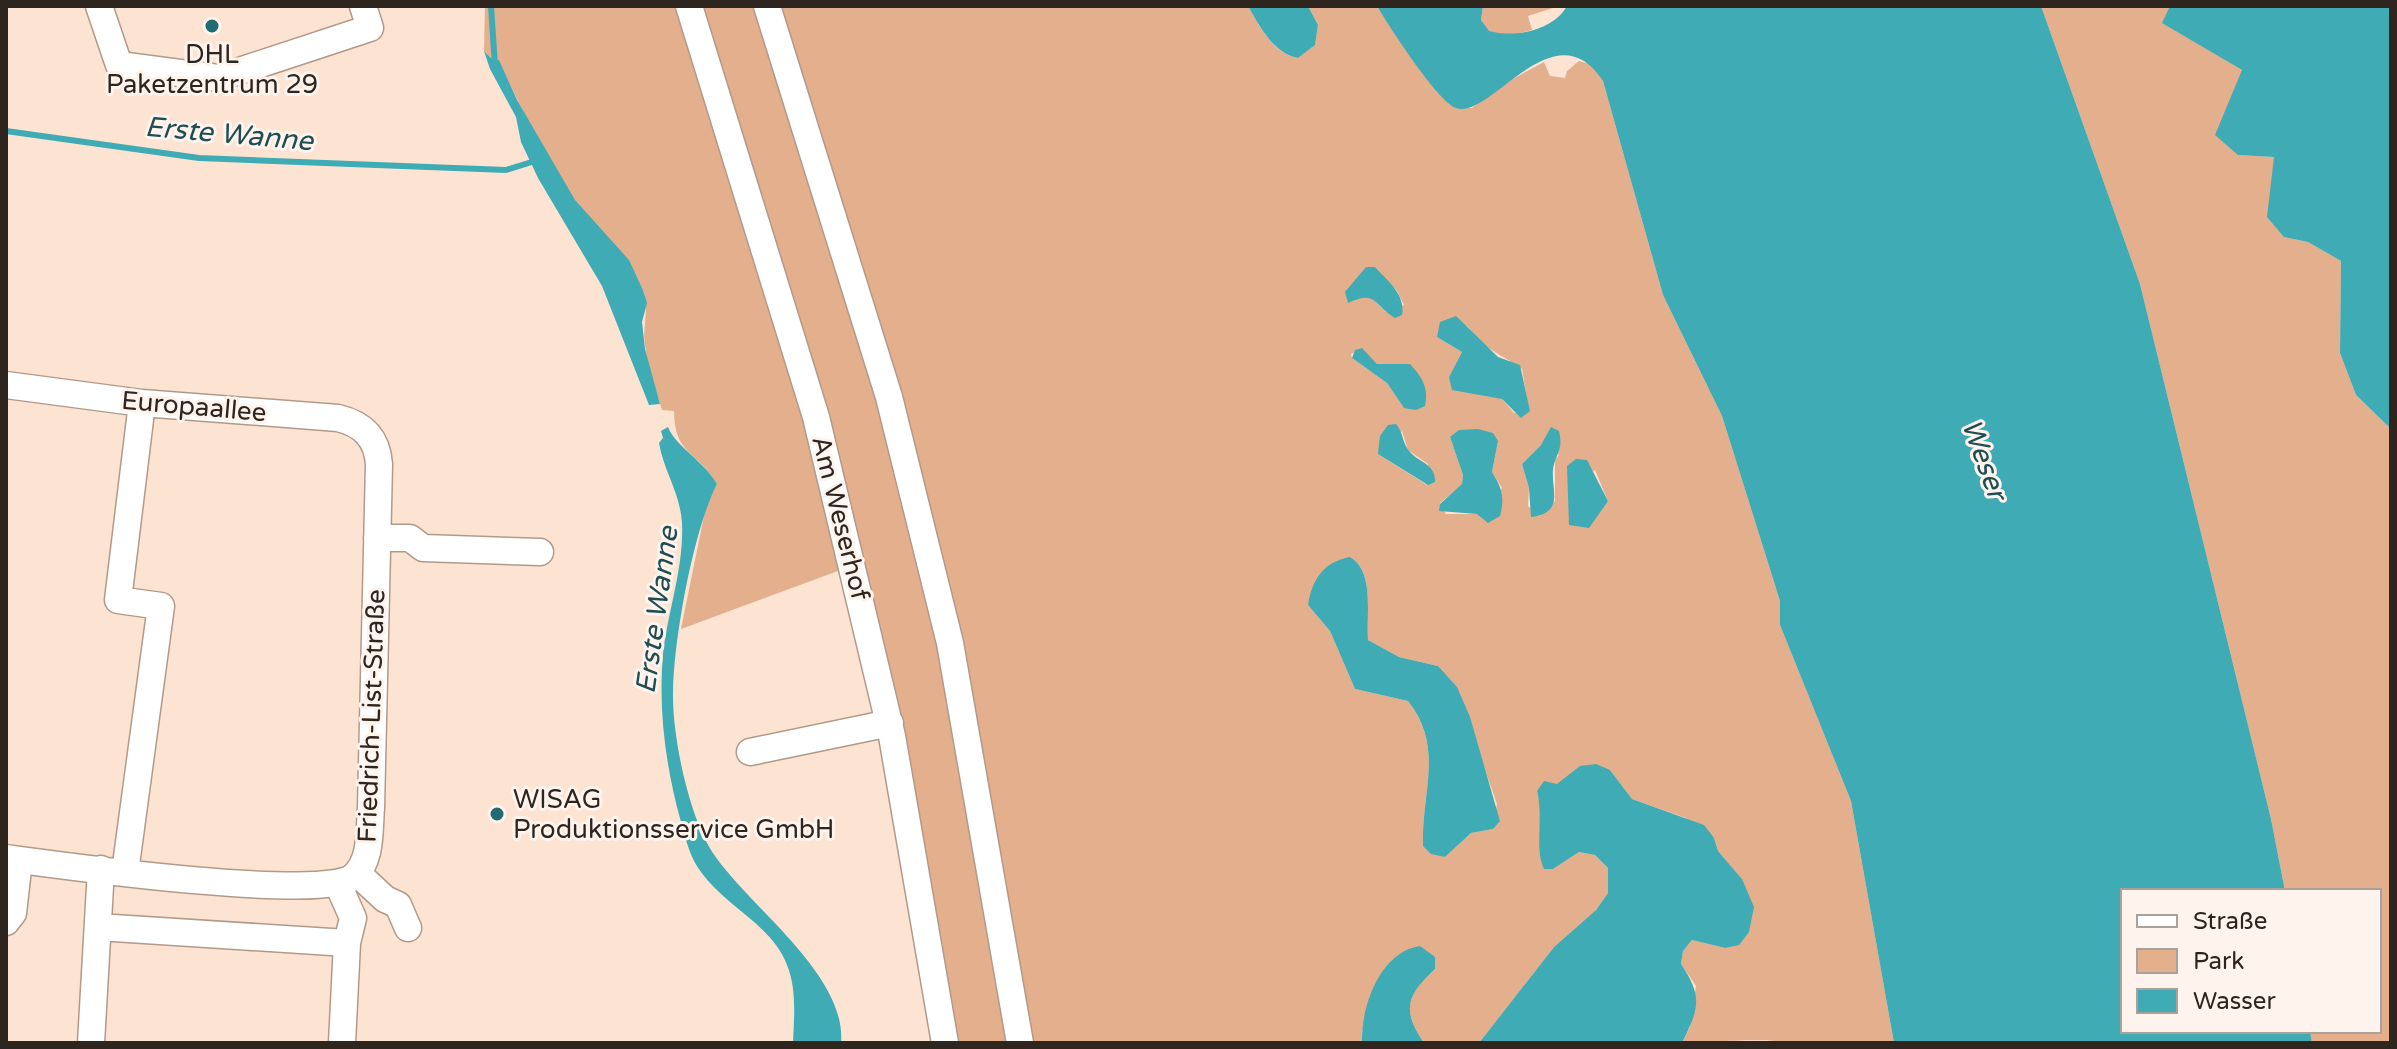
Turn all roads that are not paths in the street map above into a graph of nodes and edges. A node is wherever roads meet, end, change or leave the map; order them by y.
1 (99, 6) edge
2 (363, 6) edge
3 (689, 6) edge
4 (767, 6) edge
5 (6, 385) edge
6 (142, 403) junction
7 (374, 442) joint
8 (377, 538) junction
9 (540, 552) dead end
10 (890, 723) junction
11 (750, 752) dead end
12 (13, 859) edge
13 (113, 870) junction
14 (348, 878) junction
15 (6, 922) edge
16 (98, 927) junction
17 (408, 928) dead end
18 (347, 943) junction
19 (91, 1043) edge
20 (342, 1043) edge
21 (945, 1043) edge
22 (1020, 1043) edge

1 - 2 street
3 - 10 street, Am Weserhof
4 - 22 street
5 - 6 street, Europaallee
6 - 7 street, Europaallee
6 - 13 street
7 - 8 street, Friedrich-List-Straße
8 - 9 street
8 - 14 street, Friedrich-List-Straße
10 - 11 street
10 - 21 street, Am Weserhof
12 - 13 street
12 - 15 street
13 - 14 street
13 - 16 street
14 - 17 street
14 - 18 street
16 - 18 street
16 - 19 street
18 - 20 street

